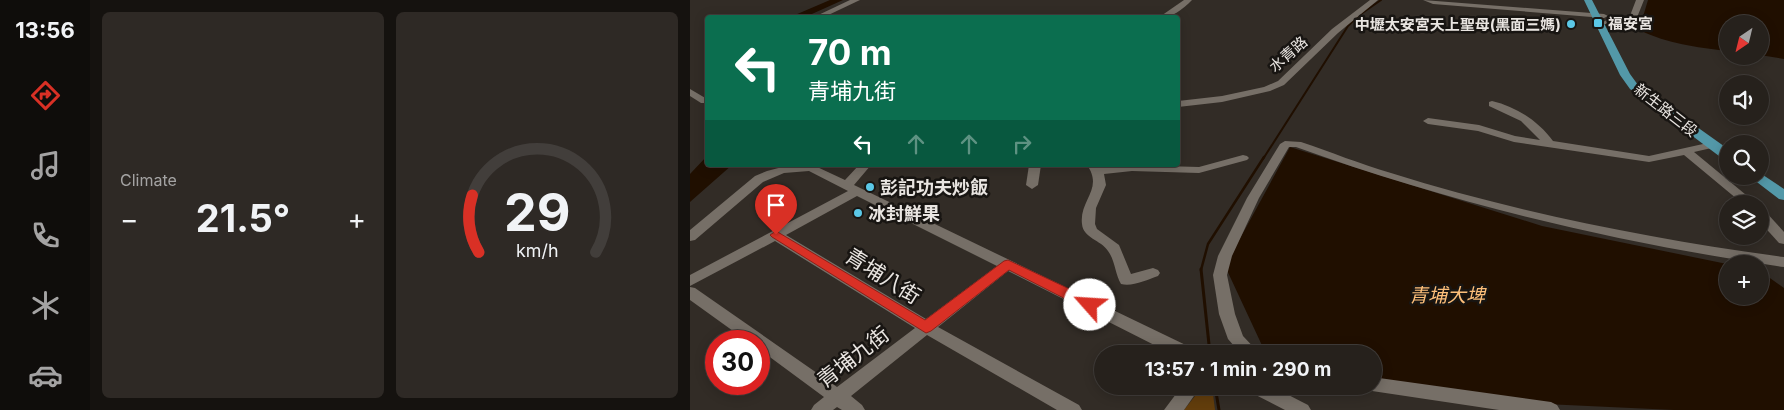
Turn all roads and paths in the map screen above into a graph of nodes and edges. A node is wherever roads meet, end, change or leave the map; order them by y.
1 (856, 0) edge
2 (1188, 0) edge
3 (1374, 0) edge
4 (1427, 0) edge
5 (1588, 0) edge
6 (1596, 0) edge
7 (1640, 0) edge
8 (822, 15) edge
9 (1167, 15) edge
10 (1602, 18) junction
11 (690, 92) edge
12 (704, 101) dead end
13 (1180, 104) edge
14 (1492, 104) dead end
15 (1428, 121) dead end
16 (1719, 142) edge
17 (1549, 144) junction
18 (1712, 145) junction
19 (1719, 150) edge
20 (1686, 151) junction
21 (1242, 158) dead end
22 (796, 167) edge
23 (808, 167) edge
24 (864, 167) edge
25 (1035, 167) edge
26 (1096, 168) edge
27 (1769, 176) edge
28 (1032, 184) dead end
29 (1769, 185) edge
30 (1784, 187) edge
31 (852, 189) junction
32 (1740, 195) edge
33 (1784, 196) edge
34 (1769, 224) edge
35 (776, 235) junction
36 (690, 237) edge
37 (1784, 240) edge
38 (1784, 262) edge
39 (1008, 264) junction
40 (1153, 273) dead end
41 (690, 281) edge
42 (690, 292) edge
43 (926, 327) junction
44 (1170, 345) edge
45 (1242, 345) edge
46 (1382, 385) edge
47 (1185, 395) edge
48 (1272, 395) edge
49 (838, 396) junction
50 (820, 410) edge
51 (856, 410) edge
52 (1073, 410) edge
53 (1173, 410) edge
54 (1302, 410) edge
55 (1551, 410) edge

1 - 8 street
2 - 9 street
3 - 13 street, 水青路
4 - 10 street
5 - 10 main road, 新生路三段
6 - 10 main road, 新生路三段
7 - 10 street
10 - 16 main road, 新生路三段
10 - 18 main road, 新生路三段
11 - 12 street
14 - 17 street
15 - 17 street
17 - 20 street
18 - 19 main road, 新生路三段
18 - 20 street
20 - 32 street
21 - 26 street
22 - 36 street
23 - 31 street
24 - 31 street
25 - 28 street
26 - 40 street
27 - 30 main road
29 - 33 main road
31 - 35 street
31 - 39 street
34 - 37 street
35 - 41 street
35 - 43 street, 青埔八街
38 - 45 street
39 - 43 street, 青埔九街
39 - 44 street
42 - 49 street
43 - 49 street, 青埔九街
43 - 52 street, 青埔八街
46 - 55 street
47 - 53 street
48 - 54 street
49 - 50 street, 青埔九街
49 - 51 street

